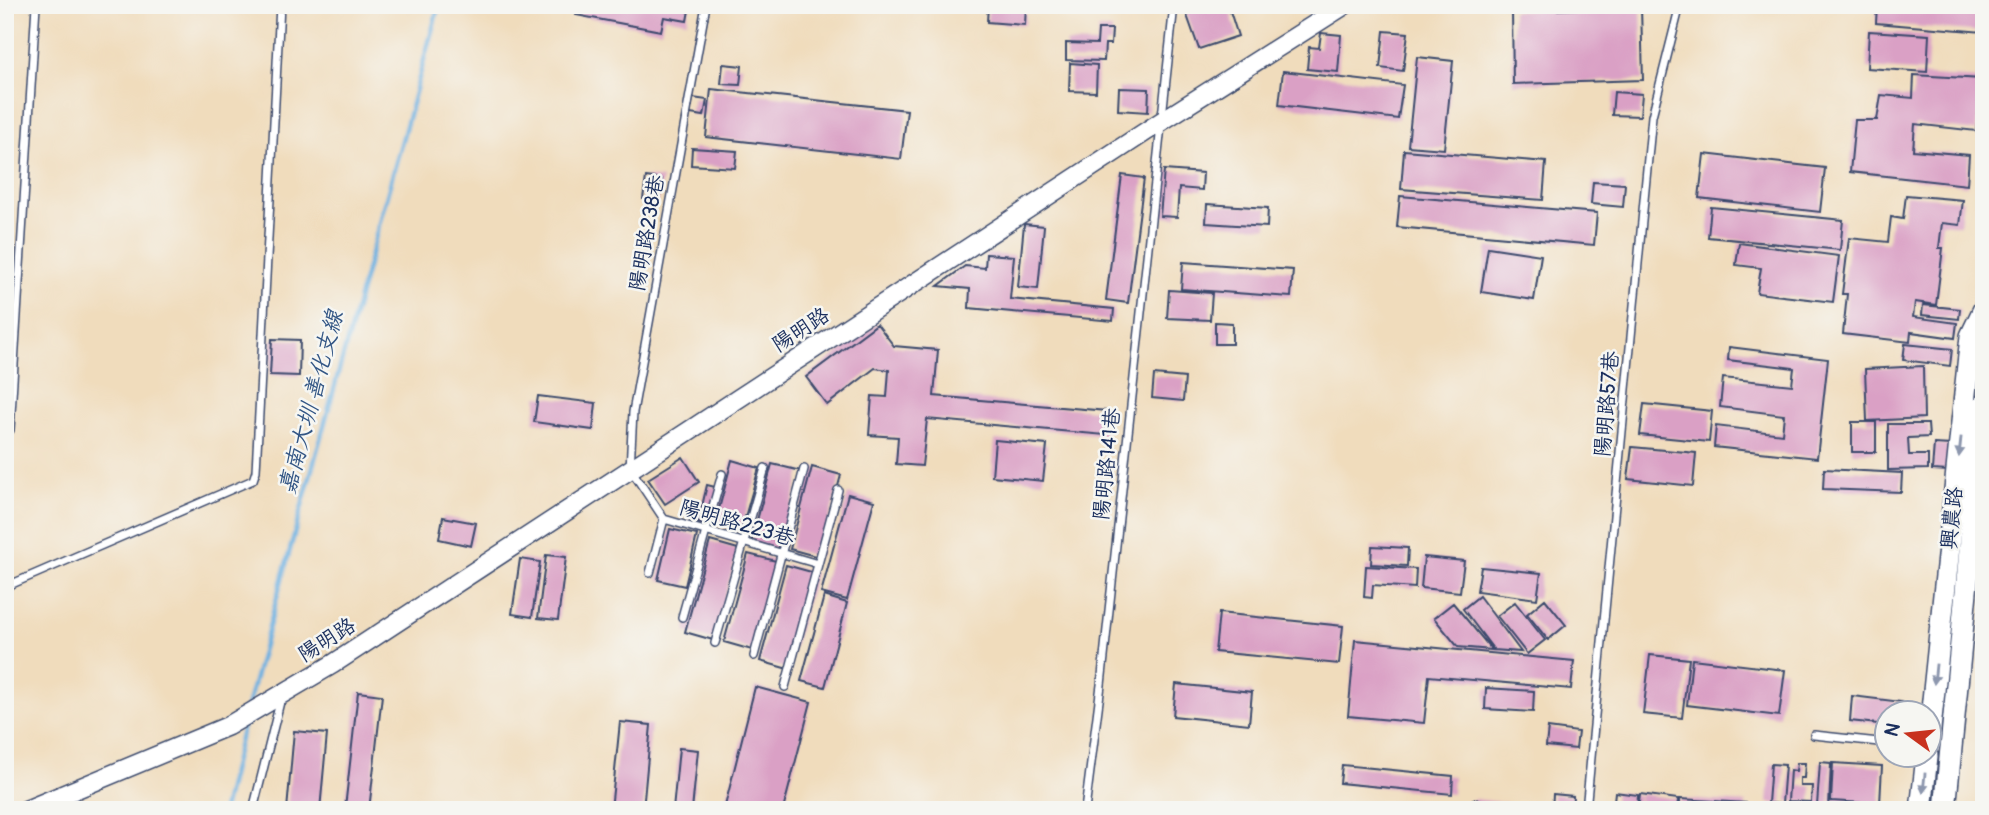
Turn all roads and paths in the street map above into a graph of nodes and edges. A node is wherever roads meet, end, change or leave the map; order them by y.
1 (36, 5) edge
2 (280, 5) edge
3 (706, 5) edge
4 (1174, 5) edge
5 (1345, 5) edge
6 (1680, 5) edge
7 (1162, 121) junction
8 (1984, 309) edge
9 (1984, 405) edge
10 (10, 430) dead end
11 (630, 468) junction
12 (765, 468) dead end
13 (804, 469) dead end
14 (722, 474) dead end
15 (838, 491) dead end
16 (664, 519) junction
17 (705, 531) junction
18 (744, 543) junction
19 (782, 555) junction
20 (818, 564) junction
21 (650, 573) dead end
22 (5, 587) edge
23 (682, 617) dead end
24 (715, 643) dead end
25 (754, 656) dead end
26 (785, 687) dead end
27 (282, 694) junction
28 (1933, 700) edge
29 (1814, 735) dead end
30 (1874, 741) edge
31 (1925, 770) edge
32 (26, 810) edge
33 (253, 810) edge
34 (1084, 810) edge
35 (1586, 810) edge
36 (1921, 810) edge
37 (1945, 810) edge

1 - 10 lane
2 - 22 lane
3 - 11 lane, 陽明路238巷
4 - 7 lane, 陽明路141巷
5 - 7 street, 陽明路
6 - 35 lane, 陽明路57巷
7 - 11 street, 陽明路
7 - 34 lane, 陽明路141巷
8 -> 28 main road, 興農路
9 - 37 main road, 興農路
11 - 16 lane, 陽明路223巷
11 - 27 street, 陽明路
12 - 18 lane
13 - 19 lane
14 - 17 lane
15 - 20 lane
16 - 17 lane, 陽明路223巷
16 - 21 lane
17 - 18 lane, 陽明路223巷
17 - 23 lane
18 - 19 lane, 陽明路223巷
18 - 24 lane
19 - 20 lane, 陽明路223巷
19 - 25 lane
20 - 26 lane
27 - 32 street, 陽明路
27 - 33 lane
29 - 30 lane
31 -> 36 main road

